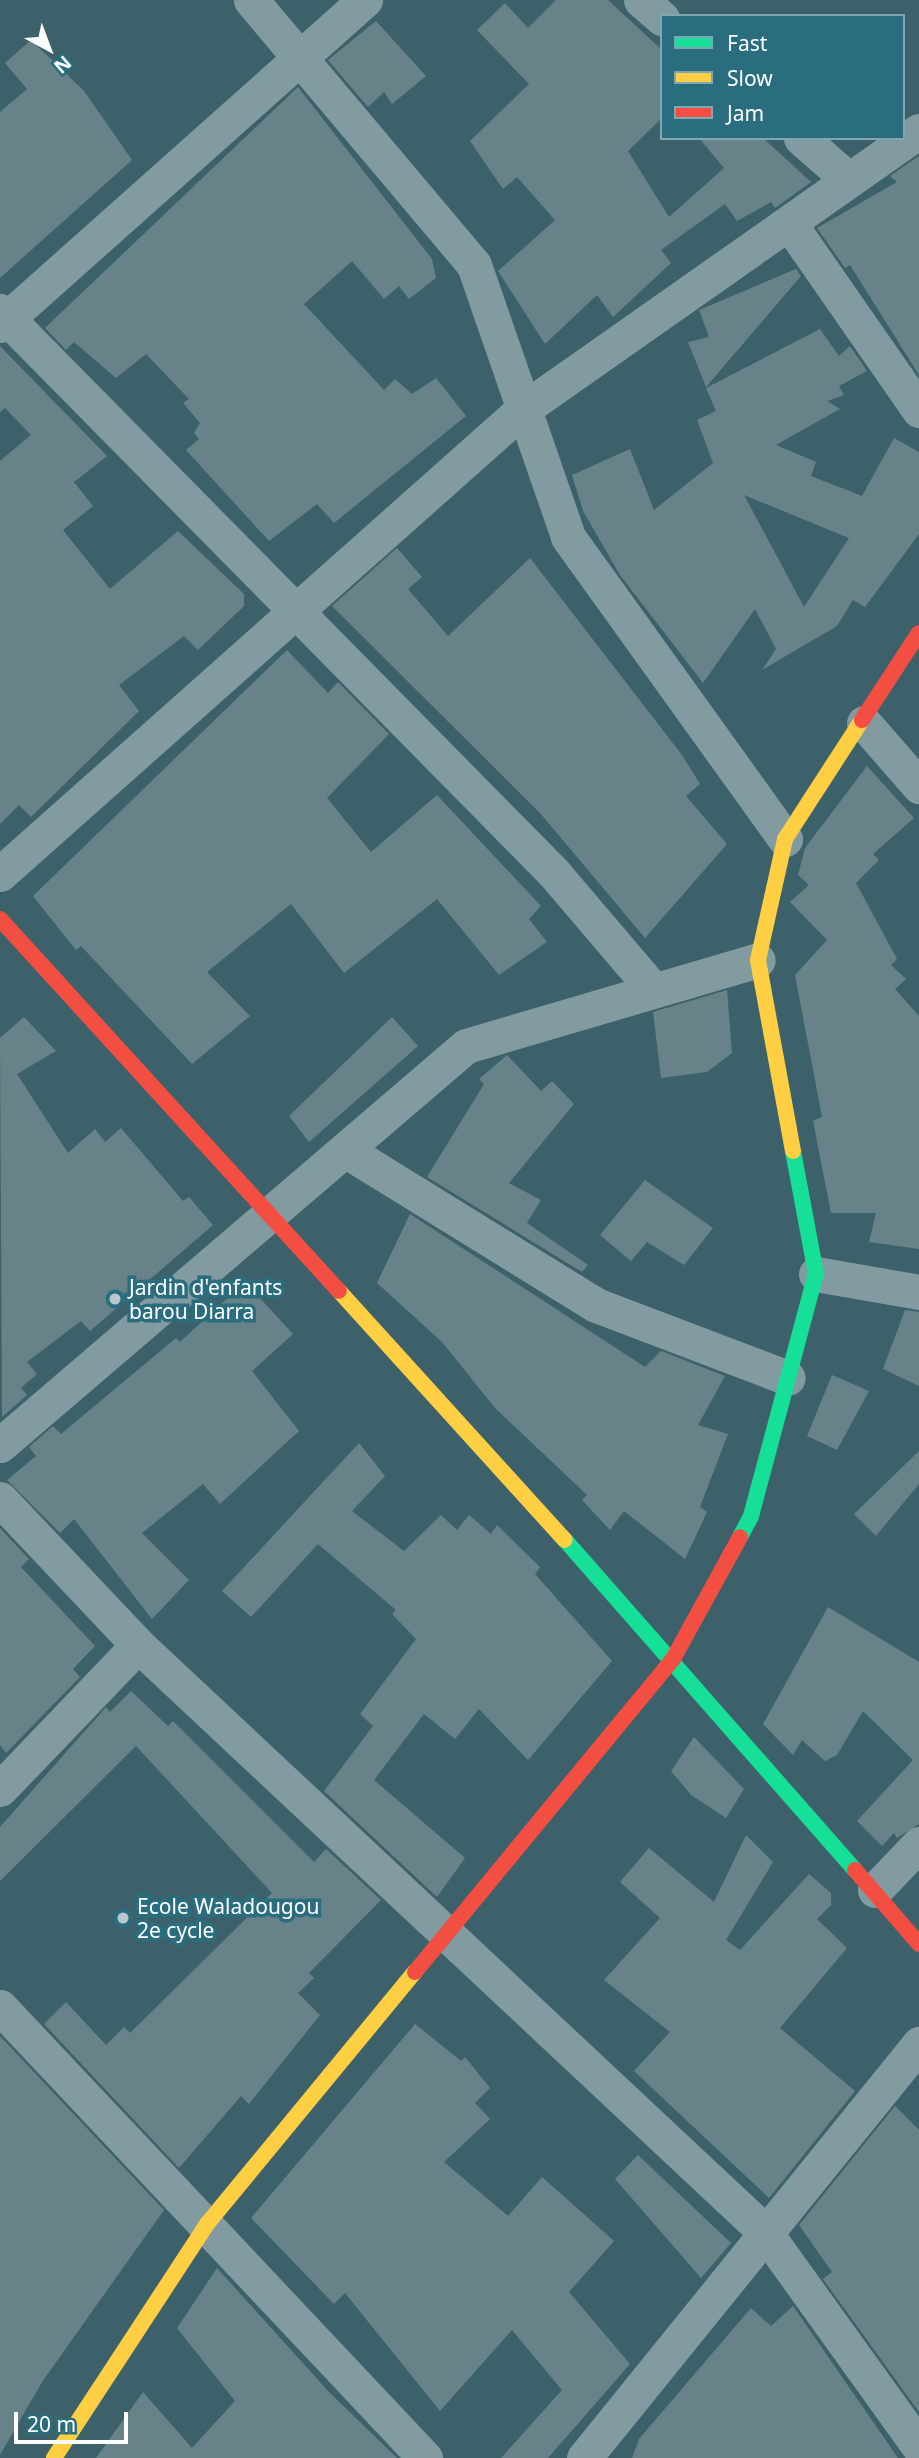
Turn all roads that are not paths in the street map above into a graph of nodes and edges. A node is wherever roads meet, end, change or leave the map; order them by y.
1 (251, 0) edge
2 (365, 0) edge
3 (641, 0) edge
4 (660, 16) edge
5 (304, 58) junction
6 (919, 131) edge
7 (803, 140) edge
8 (848, 179) junction
9 (789, 223) junction
10 (2, 318) edge
11 (522, 410) junction
12 (919, 410) edge
13 (299, 609) junction
14 (919, 633) edge
15 (864, 723) junction
16 (919, 786) edge
17 (785, 839) junction
18 (0, 874) edge
19 (0, 919) edge
20 (758, 960) junction
21 (651, 987) junction
22 (345, 1150) junction
23 (269, 1214) junction
24 (816, 1274) junction
25 (919, 1292) edge
26 (788, 1378) junction
27 (0, 1445) edge
28 (0, 1499) edge
29 (138, 1645) junction
30 (673, 1659) junction
31 (0, 1789) edge
32 (919, 1844) edge
33 (875, 1890) junction
34 (447, 1934) junction
35 (919, 1944) edge
36 (0, 2007) edge
37 (919, 2044) edge
38 (207, 2224) junction
39 (764, 2231) junction
40 (919, 2447) edge
41 (54, 2458) edge
42 (425, 2458) edge
43 (584, 2458) edge

1 - 5 street
2 - 5 street
3 - 4 street
5 - 10 street
5 - 11 street
6 - 8 street
7 - 8 street
8 - 9 street
9 - 11 street
9 - 12 street
10 - 13 street
11 - 13 street
11 - 17 street
13 - 18 street
13 - 21 street
14 - 15 street
15 - 16 street
15 - 17 street
17 - 20 street
19 - 23 street
20 - 21 street
20 - 24 street
21 - 22 street
22 - 23 street
22 - 26 street
23 - 27 street
23 - 30 street
24 - 25 street
24 - 26 street
26 - 30 street
28 - 29 street
29 - 31 street
29 - 34 street
30 - 33 street
30 - 34 street
32 - 33 street
33 - 35 street
34 - 38 street
34 - 39 street
36 - 38 street
37 - 39 street
38 - 41 street
38 - 42 street
39 - 40 street
39 - 43 street

